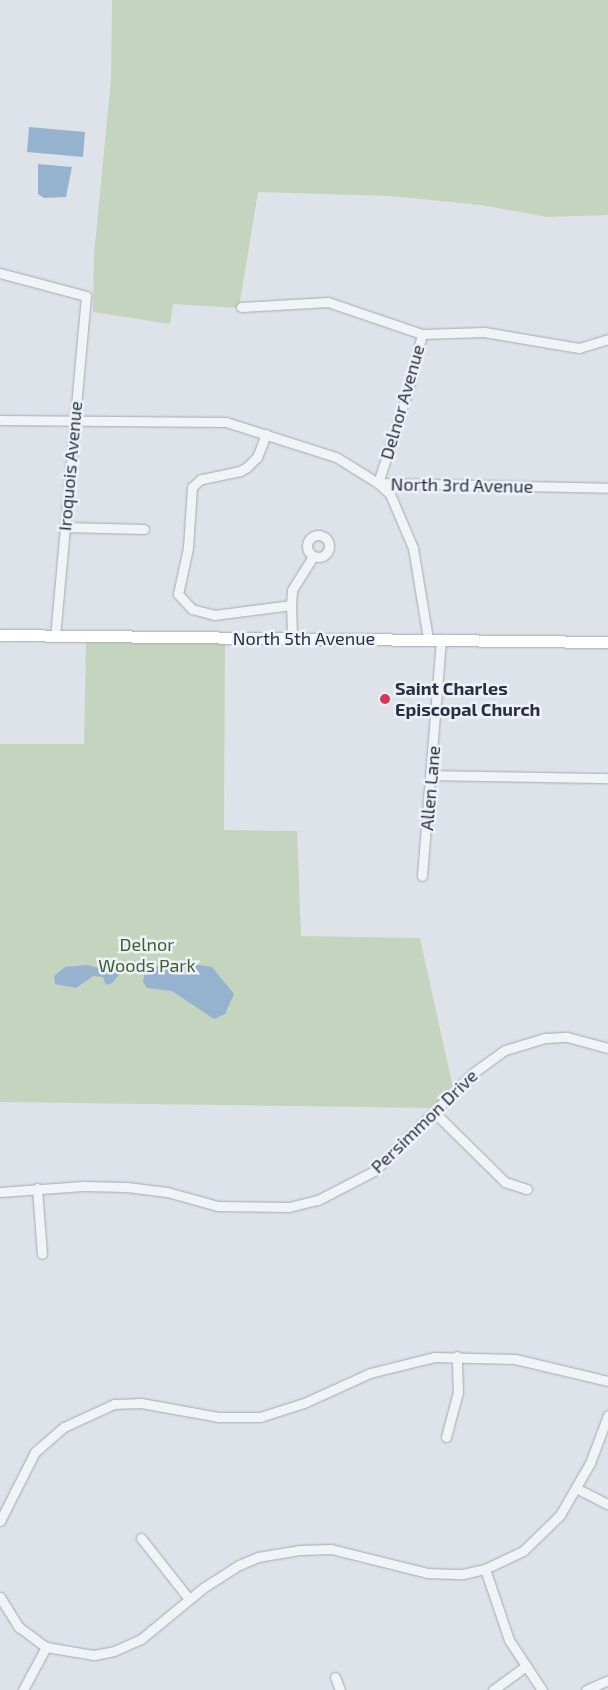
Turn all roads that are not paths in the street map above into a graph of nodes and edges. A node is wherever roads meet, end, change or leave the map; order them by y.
1 (0, 273) edge
2 (241, 307) dead end
3 (422, 334) junction
4 (608, 339) edge
5 (0, 420) edge
6 (74, 421) junction
7 (266, 434) junction
8 (378, 483) junction
9 (608, 488) edge
10 (64, 527) junction
11 (144, 529) dead end
12 (313, 556) dead end
13 (291, 605) junction
14 (0, 635) edge
15 (55, 636) junction
16 (292, 639) junction
17 (428, 639) junction
18 (441, 640) junction
19 (608, 642) edge
20 (431, 775) junction
21 (608, 778) edge
22 (422, 876) dead end
23 (608, 1048) edge
24 (434, 1112) junction
25 (36, 1188) junction
26 (527, 1189) dead end
27 (0, 1192) edge
28 (42, 1254) dead end
29 (458, 1356) junction
30 (608, 1380) edge
31 (608, 1415) edge
32 (446, 1437) dead end
33 (576, 1488) junction
34 (608, 1504) edge
35 (0, 1521) edge
36 (141, 1538) dead end
37 (485, 1569) junction
38 (0, 1597) edge
39 (188, 1599) junction
40 (46, 1647) junction
41 (526, 1666) junction
42 (335, 1677) dead end
43 (608, 1680) edge
44 (23, 1690) edge
45 (340, 1690) edge
46 (493, 1690) edge
47 (542, 1690) edge
48 (586, 1690) edge

1 - 6 street, Iroquois Avenue
2 - 3 street
3 - 4 street
3 - 8 street, Delnor Avenue
5 - 6 street, North 3rd Avenue
6 - 7 street, North 3rd Avenue
6 - 10 street, Iroquois Avenue
7 - 8 street, North 3rd Avenue
7 - 13 street
8 - 9 street, North 3rd Avenue
8 - 17 street, Delnor Avenue
10 - 11 street
10 - 15 street, Iroquois Avenue
12 - 13 street
13 - 16 street
14 - 15 main road, North 5th Avenue
15 - 16 main road, North 5th Avenue
16 - 17 main road, North 5th Avenue
17 - 18 main road, North 5th Avenue
18 - 19 main road, North 5th Avenue
18 - 20 street, Allen Lane
20 - 21 street
20 - 22 street, Allen Lane
23 - 24 street, Persimmon Drive
24 - 25 street, Persimmon Drive
24 - 26 street
25 - 27 street, Persimmon Drive
25 - 28 street
29 - 30 street
29 - 32 street
29 - 35 street
31 - 33 street
33 - 34 street
33 - 37 street
36 - 39 street
37 - 39 street
37 - 41 street
38 - 40 street
39 - 40 street
40 - 44 street
41 - 46 street
41 - 47 street
42 - 45 street
43 - 48 street

